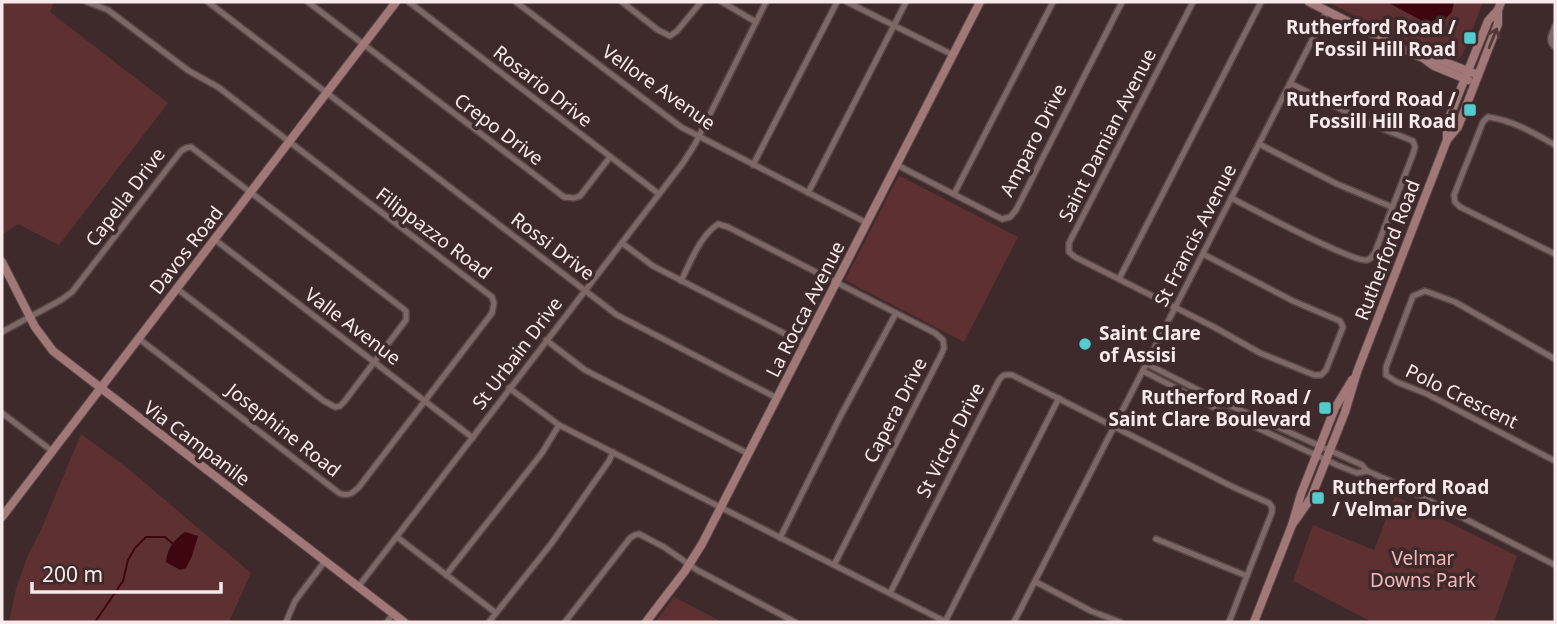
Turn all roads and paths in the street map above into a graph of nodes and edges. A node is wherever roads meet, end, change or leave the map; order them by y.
1 (87, 2) edge
2 (208, 2) edge
3 (307, 2) edge
4 (396, 2) edge
5 (408, 2) edge
6 (516, 2) edge
7 (622, 2) edge
8 (701, 2) edge
9 (722, 2) edge
10 (766, 2) edge
11 (837, 2) edge
12 (847, 2) edge
13 (906, 2) edge
14 (980, 2) edge
15 (1053, 2) edge
16 (1122, 2) edge
17 (1193, 2) edge
18 (1261, 2) edge
19 (1309, 2) edge
20 (1499, 6) edge
21 (1328, 11) junction
22 (756, 22) junction
23 (894, 25) junction
24 (1555, 26) edge
25 (363, 44) junction
26 (1555, 47) edge
27 (953, 55) junction
28 (1466, 74) junction
29 (1477, 79) junction
30 (1290, 83) junction
31 (326, 92) junction
32 (699, 137) junction
33 (1447, 140) junction
34 (289, 141) junction
35 (1259, 144) junction
36 (1555, 145) edge
37 (610, 157) junction
38 (754, 165) junction
39 (897, 165) junction
40 (251, 191) junction
41 (808, 193) junction
42 (660, 194) junction
43 (954, 194) junction
44 (1231, 198) junction
45 (1392, 207) junction
46 (867, 223) junction
47 (214, 239) junction
48 (622, 243) junction
49 (1203, 254) junction
50 (1555, 254) edge
51 (2, 262) edge
52 (1119, 279) junction
53 (681, 281) junction
54 (836, 282) junction
55 (176, 288) junction
56 (585, 291) junction
57 (1175, 308) junction
58 (895, 313) junction
59 (30, 316) junction
60 (2, 332) edge
61 (138, 338) junction
62 (547, 340) junction
63 (805, 344) junction
64 (1555, 359) edge
65 (375, 362) junction
66 (1147, 364) junction
67 (1143, 371) junction
68 (1357, 372) junction
69 (99, 388) junction
70 (509, 388) junction
71 (777, 398) junction
72 (1059, 398) junction
73 (425, 401) junction
74 (2, 413) edge
75 (559, 425) junction
76 (1114, 427) junction
77 (473, 438) junction
78 (1320, 446) junction
79 (52, 451) junction
80 (613, 452) junction
81 (749, 454) junction
82 (1316, 455) junction
83 (1328, 455) junction
84 (1555, 461) edge
85 (721, 507) junction
86 (2, 517) edge
87 (1292, 525) junction
88 (397, 537) junction
89 (780, 538) junction
90 (1156, 539) dead end
91 (325, 561) junction
92 (690, 565) junction
93 (834, 565) junction
94 (1555, 565) edge
95 (446, 575) junction
96 (1247, 576) junction
97 (1035, 582) junction
98 (358, 587) junction
99 (890, 593) junction
100 (496, 613) junction
101 (393, 614) junction
102 (286, 622) edge
103 (387, 622) edge
104 (404, 622) edge
105 (489, 622) edge
106 (565, 622) edge
107 (646, 622) edge
108 (795, 622) edge
109 (945, 622) edge
110 (1014, 622) edge
111 (1121, 622) edge
112 (1229, 622) edge
113 (1254, 622) edge

1 - 34 street
2 - 31 street, Rossi Drive
3 - 25 street, Crepo Drive
4 - 25 street, Davos Road
5 - 37 street, Rosario Drive
6 - 32 street, Vellore Avenue
7 - 8 street
9 - 22 street
10 - 22 street, St Urbain Drive
11 - 38 street
12 - 23 street
13 - 23 street
14 - 27 street, La Rocca Avenue
15 - 43 street
16 - 43 street, Amparo Drive
17 - 52 street, Saint Damian Avenue
18 - 52 street
19 - 21 street
20 - 28 street, Rutherford Road
29 -> 20 street, Rutherford Road
21 - 28 street
21 - 30 street, St Francis Avenue
22 - 32 street, St Urbain Drive
23 - 27 street
23 - 41 street
24 - 26 street
25 - 31 street, Davos Road
25 - 37 street, Crepo Drive
27 - 39 street, La Rocca Avenue
28 - 29 street
28 - 33 street, Rutherford Road
29 - 33 street, Rutherford Road
30 - 35 street, St Francis Avenue
30 - 45 street
31 - 34 street, Davos Road
31 - 56 street, Rossi Drive
32 - 38 street, Vellore Avenue
32 - 42 street, St Urbain Drive
33 - 68 street, Rutherford Road
34 - 40 street, Davos Road
34 - 73 street, Filippazzo Road
35 - 44 street, St Francis Avenue
35 - 45 street
36 - 50 street
37 - 42 street, Rosario Drive
38 - 41 street, Vellore Avenue
39 - 43 street, Amparo Drive
39 - 46 street, La Rocca Avenue
40 - 47 street, Davos Road
40 - 59 street, Capella Drive
40 - 65 street
41 - 46 street, Vellore Avenue
42 - 48 street, St Urbain Drive
44 - 45 street
44 - 49 street, St Francis Avenue
46 - 54 street, La Rocca Avenue
47 - 55 street, Davos Road
47 - 65 street, Valle Avenue
48 - 53 street
48 - 56 street, St Urbain Drive
49 - 57 street, St Francis Avenue
49 - 57 street, Saint Damian Avenue
51 - 59 street, Via Campanile
52 - 57 street, Saint Damian Avenue
53 - 54 street, Capera Drive
53 - 63 street
54 - 58 street, Capera Drive
54 - 63 street, La Rocca Avenue
55 - 61 street, Davos Road
55 - 65 street
56 - 62 street, St Urbain Drive
56 - 71 street, Rossi Drive
57 - 66 street, St Francis Avenue
58 - 89 street
58 - 93 street, Capera Drive
59 - 60 street
59 - 69 street, Via Campanile
61 - 69 street, Davos Road
61 - 73 street, Josephine Road
62 - 70 street, St Urbain Drive
62 - 81 street
63 - 71 street, La Rocca Avenue
64 - 84 street, Polo Crescent
65 - 73 street, Valle Avenue
66 - 67 street, St Francis Avenue
66 - 78 street
67 - 76 street, St Francis Avenue
67 - 82 street
68 - 78 street, Rutherford Road
68 - 83 street, Rutherford Road
69 - 79 street, Davos Road
69 - 91 street, Via Campanile
70 - 75 street
70 - 77 street, St Urbain Drive
71 - 81 street, La Rocca Avenue
72 - 76 street, St Victor Drive
72 - 99 street, St Victor Drive
72 - 109 street
73 - 77 street, Valle Avenue
74 - 79 street
75 - 80 street
75 - 95 street
76 - 96 street, St Victor Drive
76 - 97 street, St Francis Avenue
77 - 88 street, St Urbain Drive
78 - 82 street, Rutherford Road
78 - 83 street
79 - 86 street, Davos Road
80 - 85 street
80 - 100 street
81 - 85 street, La Rocca Avenue
82 - 83 street
82 - 87 street, Rutherford Road
83 - 87 street, Rutherford Road
83 - 94 street
85 - 89 street
85 - 92 street, La Rocca Avenue
87 - 113 street, Rutherford Road
88 - 95 street
88 - 98 street, St Urbain Drive
89 - 93 street
90 - 96 street
91 - 98 street, Via Campanile
91 - 102 street
92 - 106 street
92 - 107 street, La Rocca Avenue
92 - 108 street
93 - 99 street
95 - 100 street
96 - 112 street, St Victor Drive
97 - 110 street, St Francis Avenue
97 - 111 street
98 - 101 street, Via Campanile
99 - 109 street
100 - 105 street
101 - 103 street
101 - 104 street, Via Campanile

